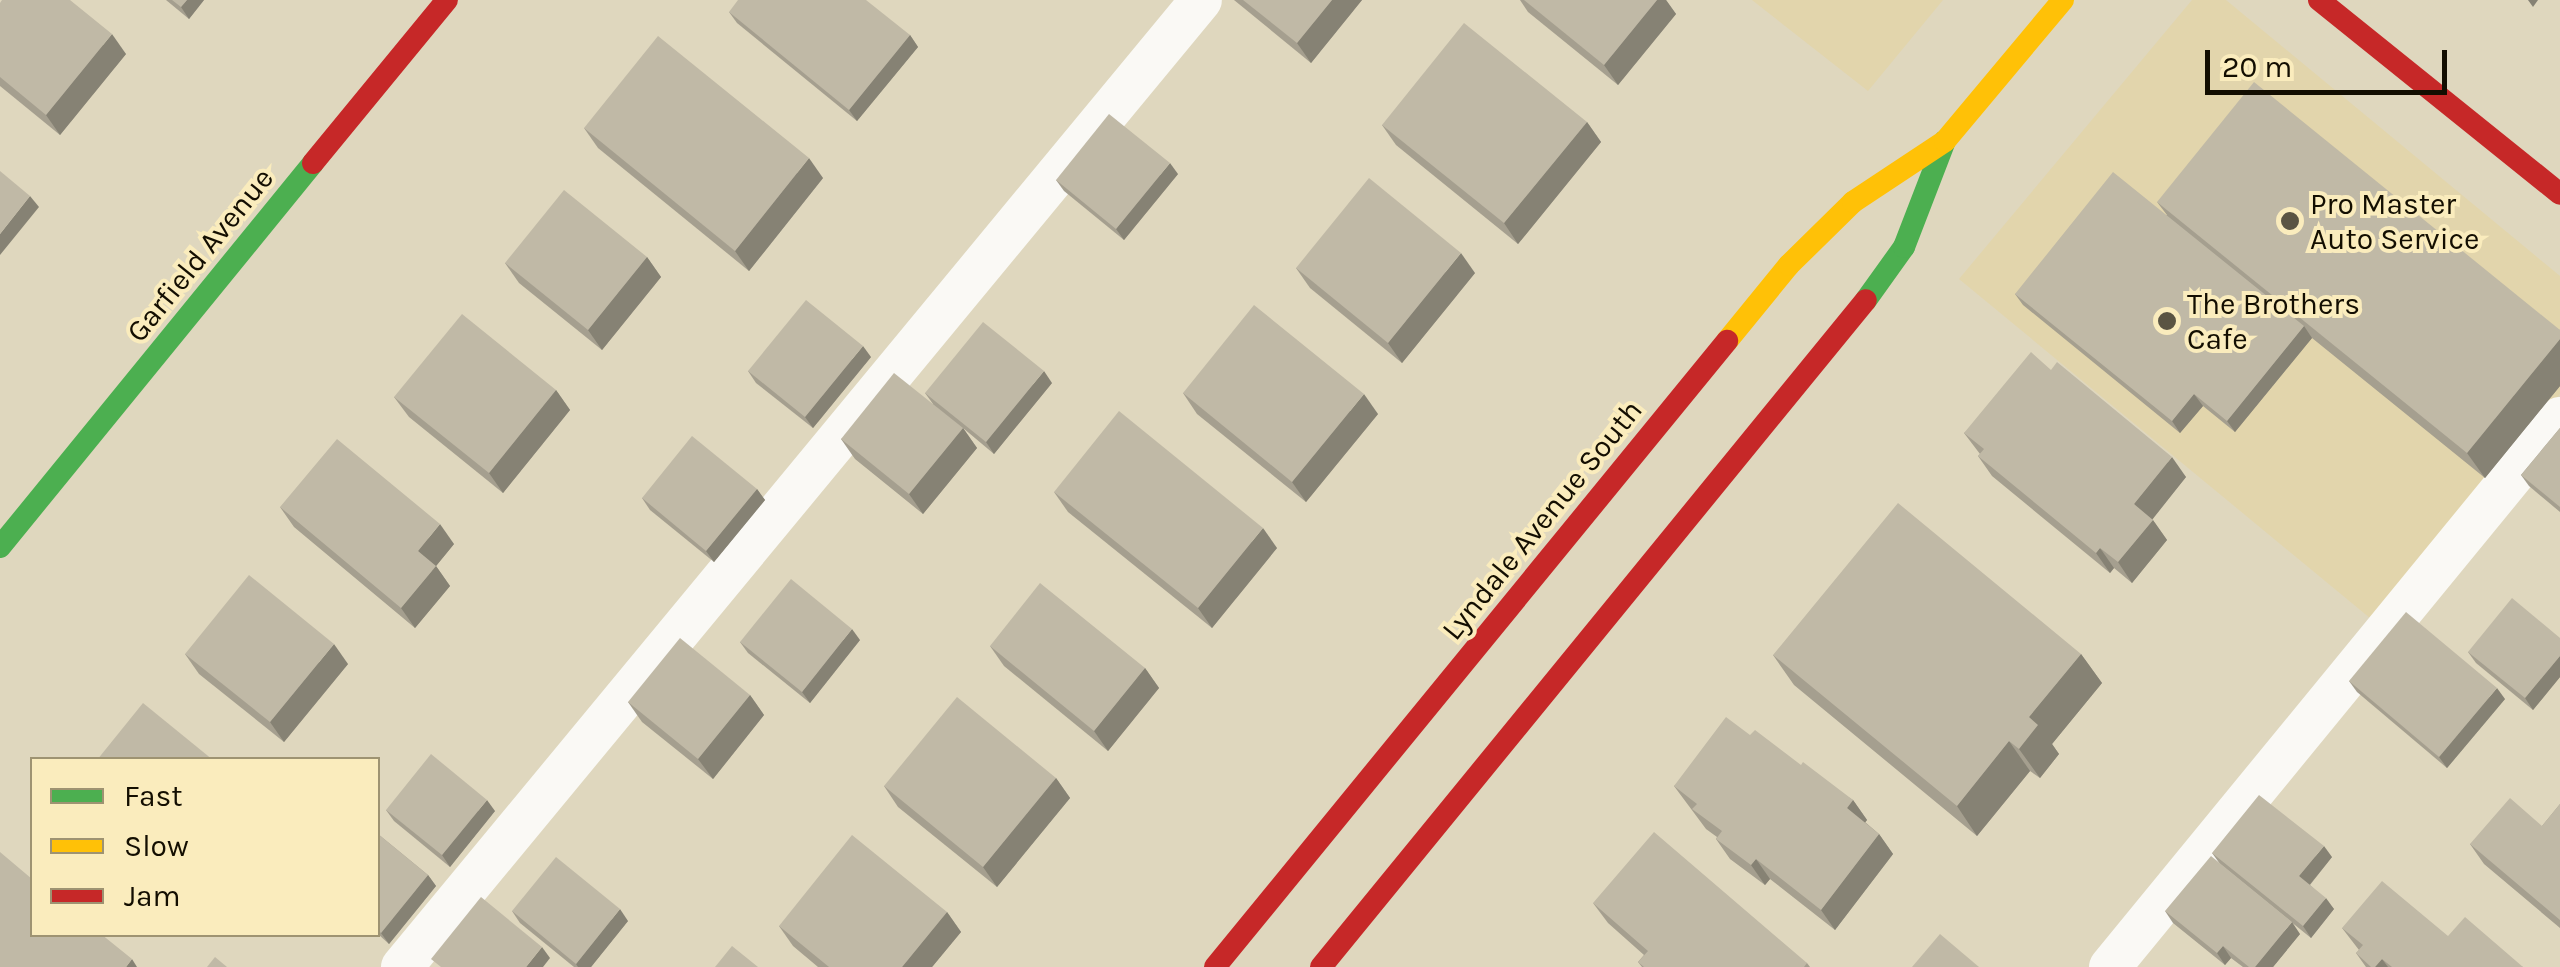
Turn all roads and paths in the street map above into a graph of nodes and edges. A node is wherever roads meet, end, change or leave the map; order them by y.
1 (447, 0) edge
2 (1201, 0) edge
3 (2063, 0) edge
4 (2319, 0) edge
5 (1945, 141) junction
6 (2560, 194) edge
7 (2560, 418) edge
8 (0, 547) edge
9 (402, 967) edge
10 (1214, 967) edge
11 (1320, 967) edge
12 (2110, 967) edge

1 - 8 main road, Garfield Avenue
2 - 9 lane
3 - 5 main road, Lyndale Avenue South
4 - 6 main road
5 - 10 main road, Lyndale Avenue South
5 - 11 main road, Lyndale Avenue South
7 - 12 lane

